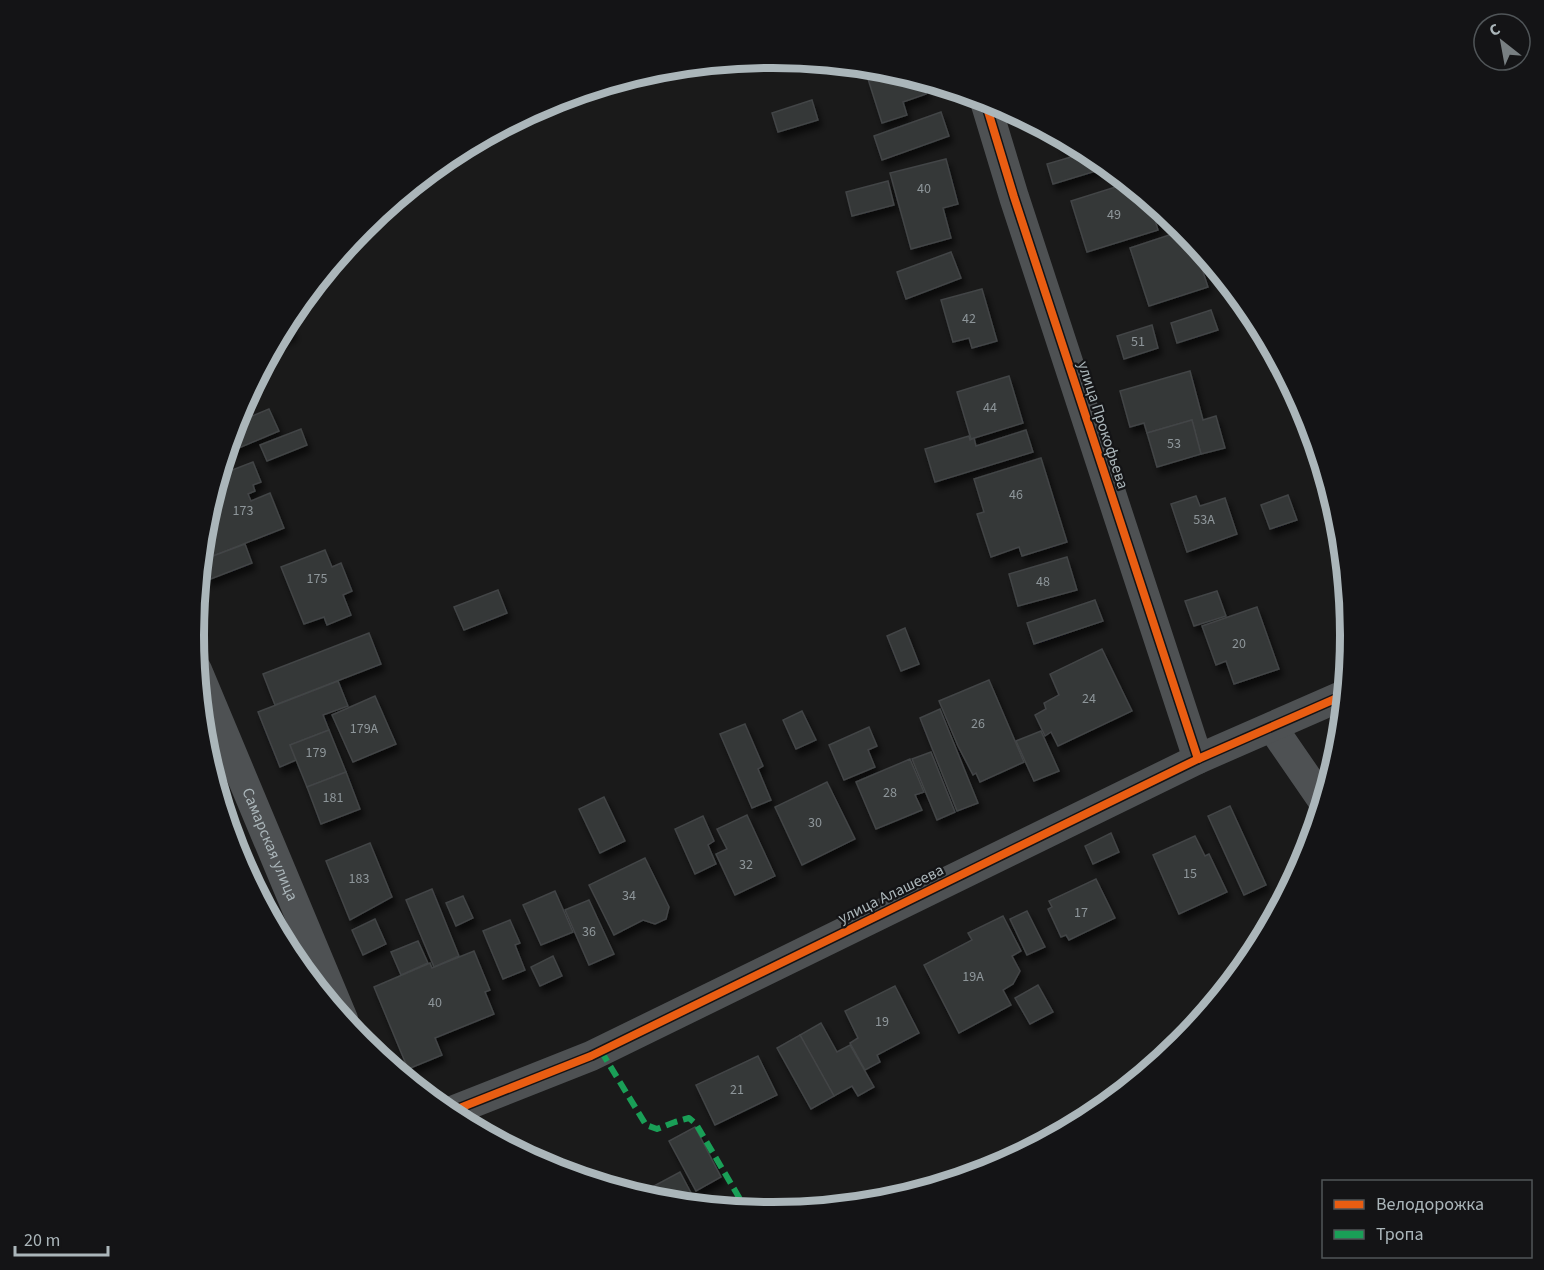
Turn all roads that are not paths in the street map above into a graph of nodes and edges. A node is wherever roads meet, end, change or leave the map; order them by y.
1 (988, 111) edge
2 (208, 693) edge
3 (1336, 699) edge
4 (1272, 727) junction
5 (1198, 759) junction
6 (1317, 792) edge
7 (332, 993) edge
8 (459, 1108) edge

1 - 5 street, улица Прокофьева
2 - 7 street, Самарская улица
3 - 4 street, улица Алашеева
4 - 5 street, улица Алашеева
4 - 6 street
5 - 8 street, улица Алашеева

